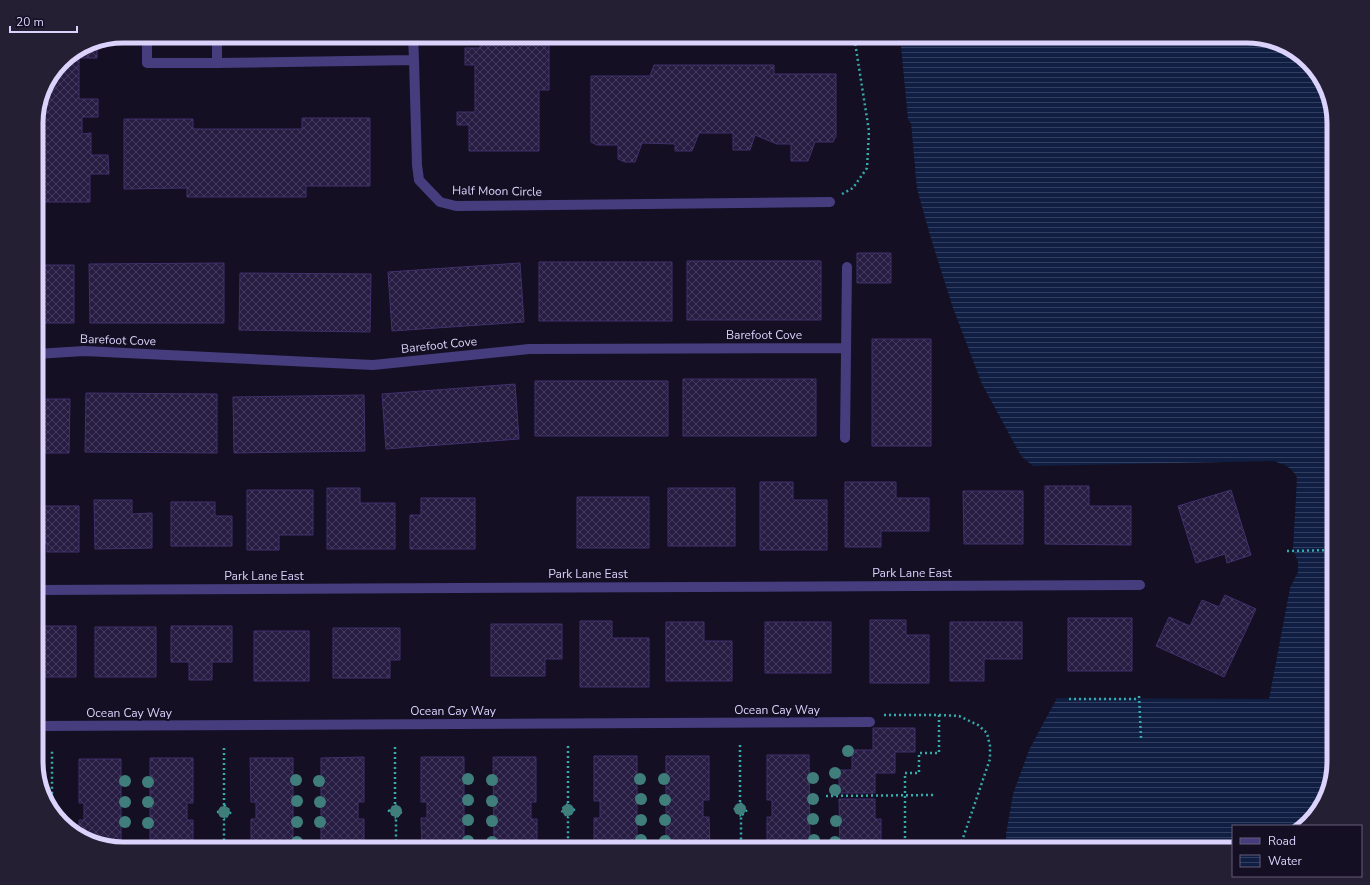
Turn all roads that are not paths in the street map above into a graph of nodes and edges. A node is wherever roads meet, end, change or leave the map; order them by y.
1 (147, 43) edge
2 (217, 43) edge
3 (413, 43) edge
4 (414, 60) junction
5 (217, 62) junction
6 (830, 202) road end
7 (847, 267) dead end
8 (846, 348) junction
9 (43, 354) edge
10 (845, 438) dead end
11 (1140, 585) dead end
12 (43, 590) edge
13 (870, 722) dead end
14 (43, 726) edge

1 - 5 street
2 - 5 street
3 - 4 street, Half Moon Circle
4 - 5 street
4 - 6 street, Half Moon Circle
7 - 8 street
8 - 9 street, Barefoot Cove
8 - 10 street
11 - 12 street, Park Lane East
13 - 14 street, Ocean Cay Way

